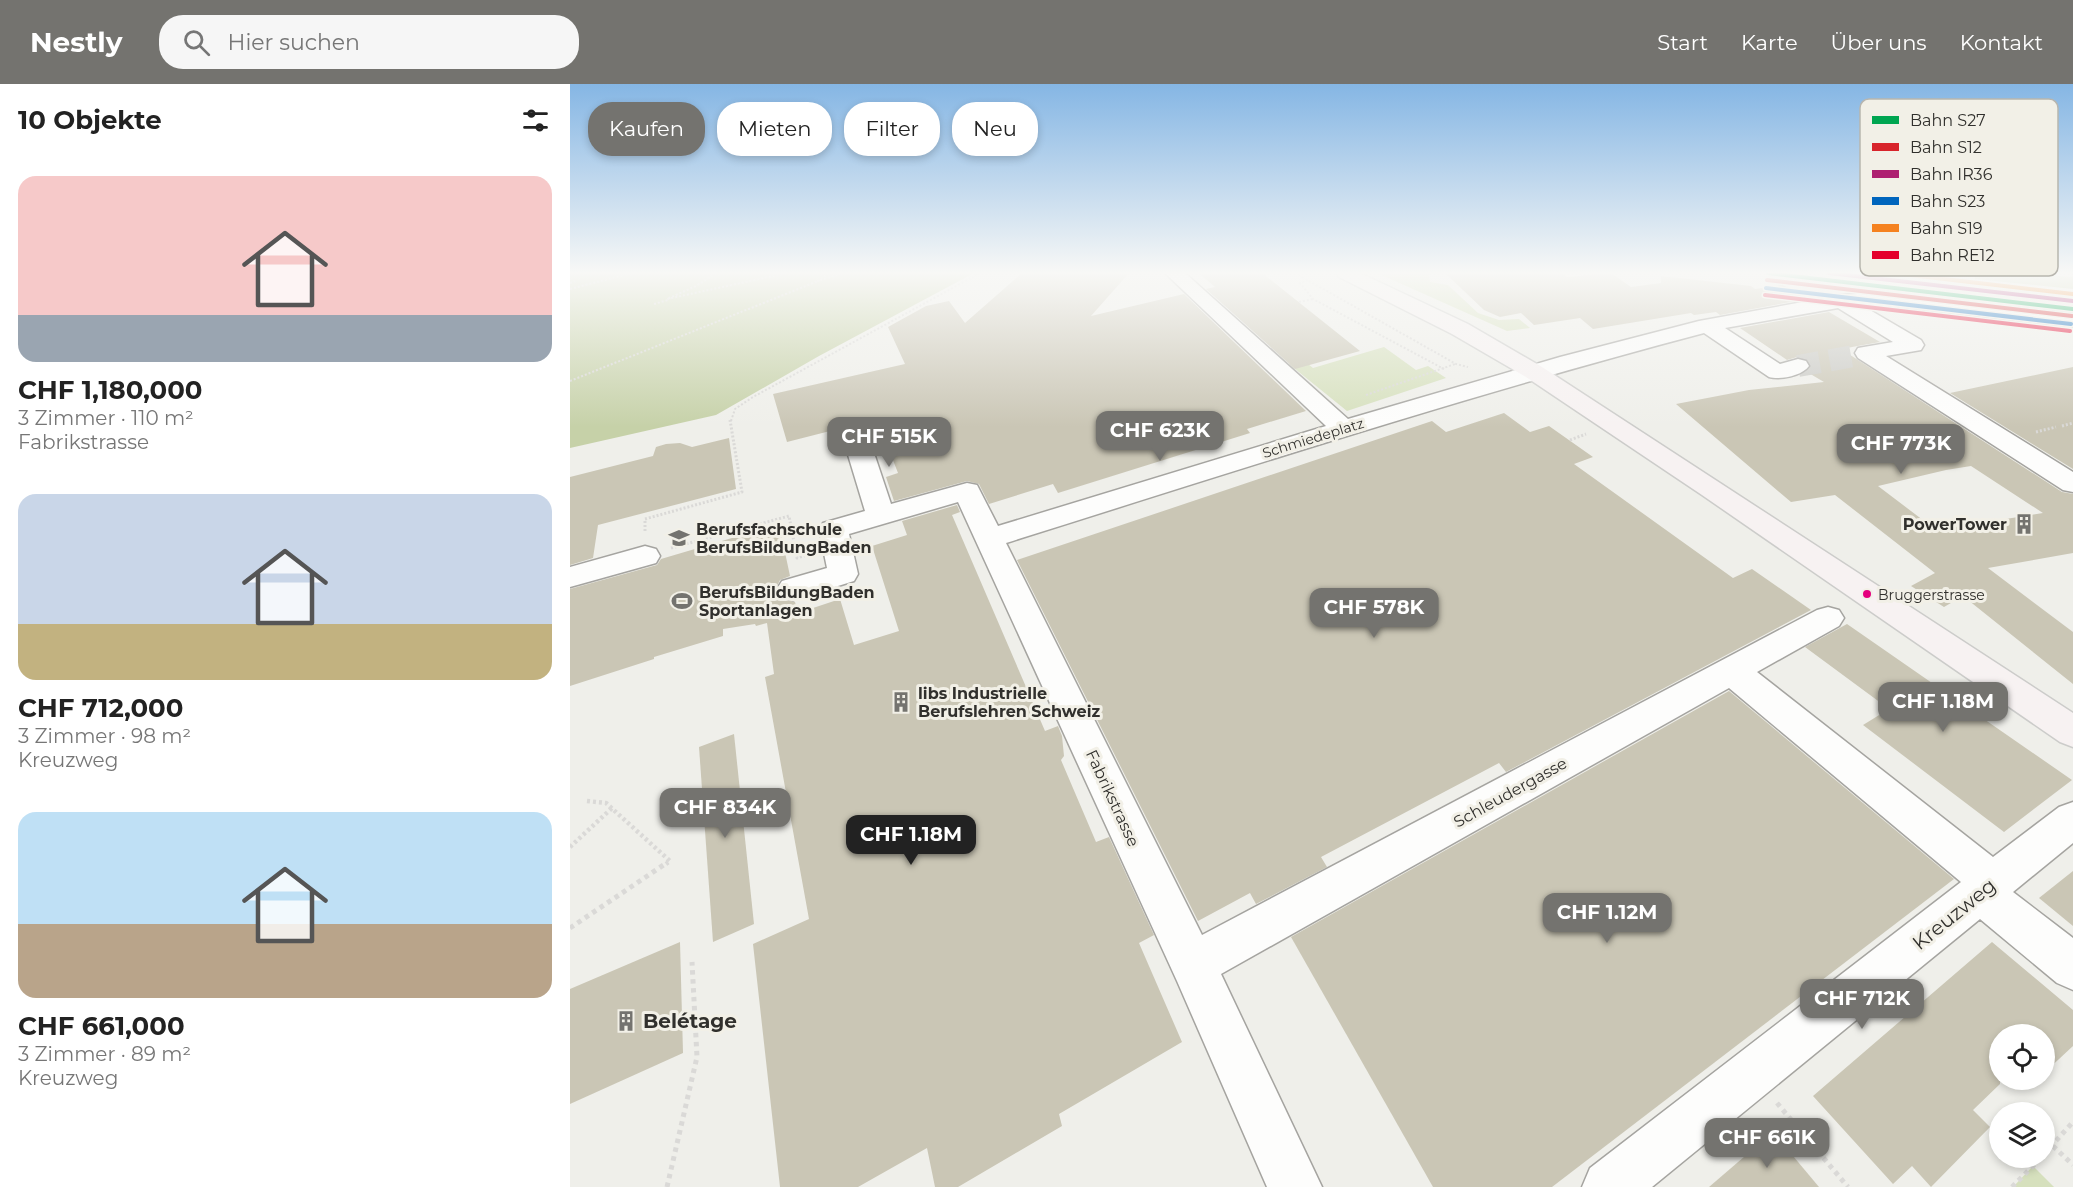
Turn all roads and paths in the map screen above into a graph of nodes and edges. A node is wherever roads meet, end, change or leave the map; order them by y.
1 (714, 324) edge
2 (884, 324) edge
3 (1230, 324) edge
4 (1361, 324) edge
5 (1387, 324) edge
6 (1451, 324) edge
7 (1709, 324) edge
8 (1878, 324) edge
9 (1706, 325) junction
10 (1456, 364) junction
11 (1798, 366) tunnel mouth
12 (1472, 368) dead end
13 (1444, 369) junction
14 (1534, 372) junction
15 (570, 381) edge
16 (1324, 410) junction
17 (2073, 423) edge
18 (2062, 426) dead end
19 (1343, 428) junction
20 (855, 435) dead end
21 (1581, 436) dead end
22 (1570, 440) dead end
23 (2073, 484) edge
24 (881, 516) junction
25 (990, 538) junction
26 (796, 550) dead end
27 (645, 556) junction
28 (570, 577) edge
29 (793, 589) dead end
30 (1828, 618) dead end
31 (1732, 671) junction
32 (2073, 732) edge
33 (587, 801) dead end
34 (612, 808) junction
35 (2073, 819) edge
36 (570, 847) edge
37 (1987, 888) junction
38 (570, 928) edge
39 (692, 962) dead end
40 (1192, 965) junction
41 (2073, 968) edge
42 (1754, 1075) junction
43 (2073, 1122) edge
44 (2055, 1144) edge
45 (2055, 1148) edge
46 (2073, 1165) edge
47 (2031, 1168) edge
48 (667, 1187) edge
49 (1295, 1187) edge
50 (1610, 1187) edge
51 (1848, 1187) edge
52 (2012, 1187) edge

1 - 15 path
2 - 27 path
3 - 16 street
4 - 13 path
5 - 10 path
6 - 14 main road
7 - 9 street, Schmiedeplatz
8 - 23 street
9 - 11 street
9 - 14 street, Schmiedeplatz
10 - 12 path
10 - 13 path
13 - 16 path
14 - 19 street, Schmiedeplatz
14 - 32 main road
16 - 19 street
17 - 18 path
19 - 25 street, Schmiedeplatz
20 - 24 street
21 - 22 path
24 - 25 street, Fabrikstrasse
24 - 29 street, Fabrikstrasse
25 - 40 street, Fabrikstrasse
26 - 27 path
27 - 28 street
30 - 31 street, Schleudergasse
31 - 37 street
31 - 40 street, Schleudergasse
33 - 34 path
34 - 36 path
34 - 38 path
35 - 37 street, Kreuzweg
37 - 41 street
37 - 42 street, Kreuzweg
39 - 48 path
40 - 49 street, Fabrikstrasse
42 - 50 street, Kreuzweg
42 - 51 path
43 - 44 path
45 - 46 path
47 - 52 path

